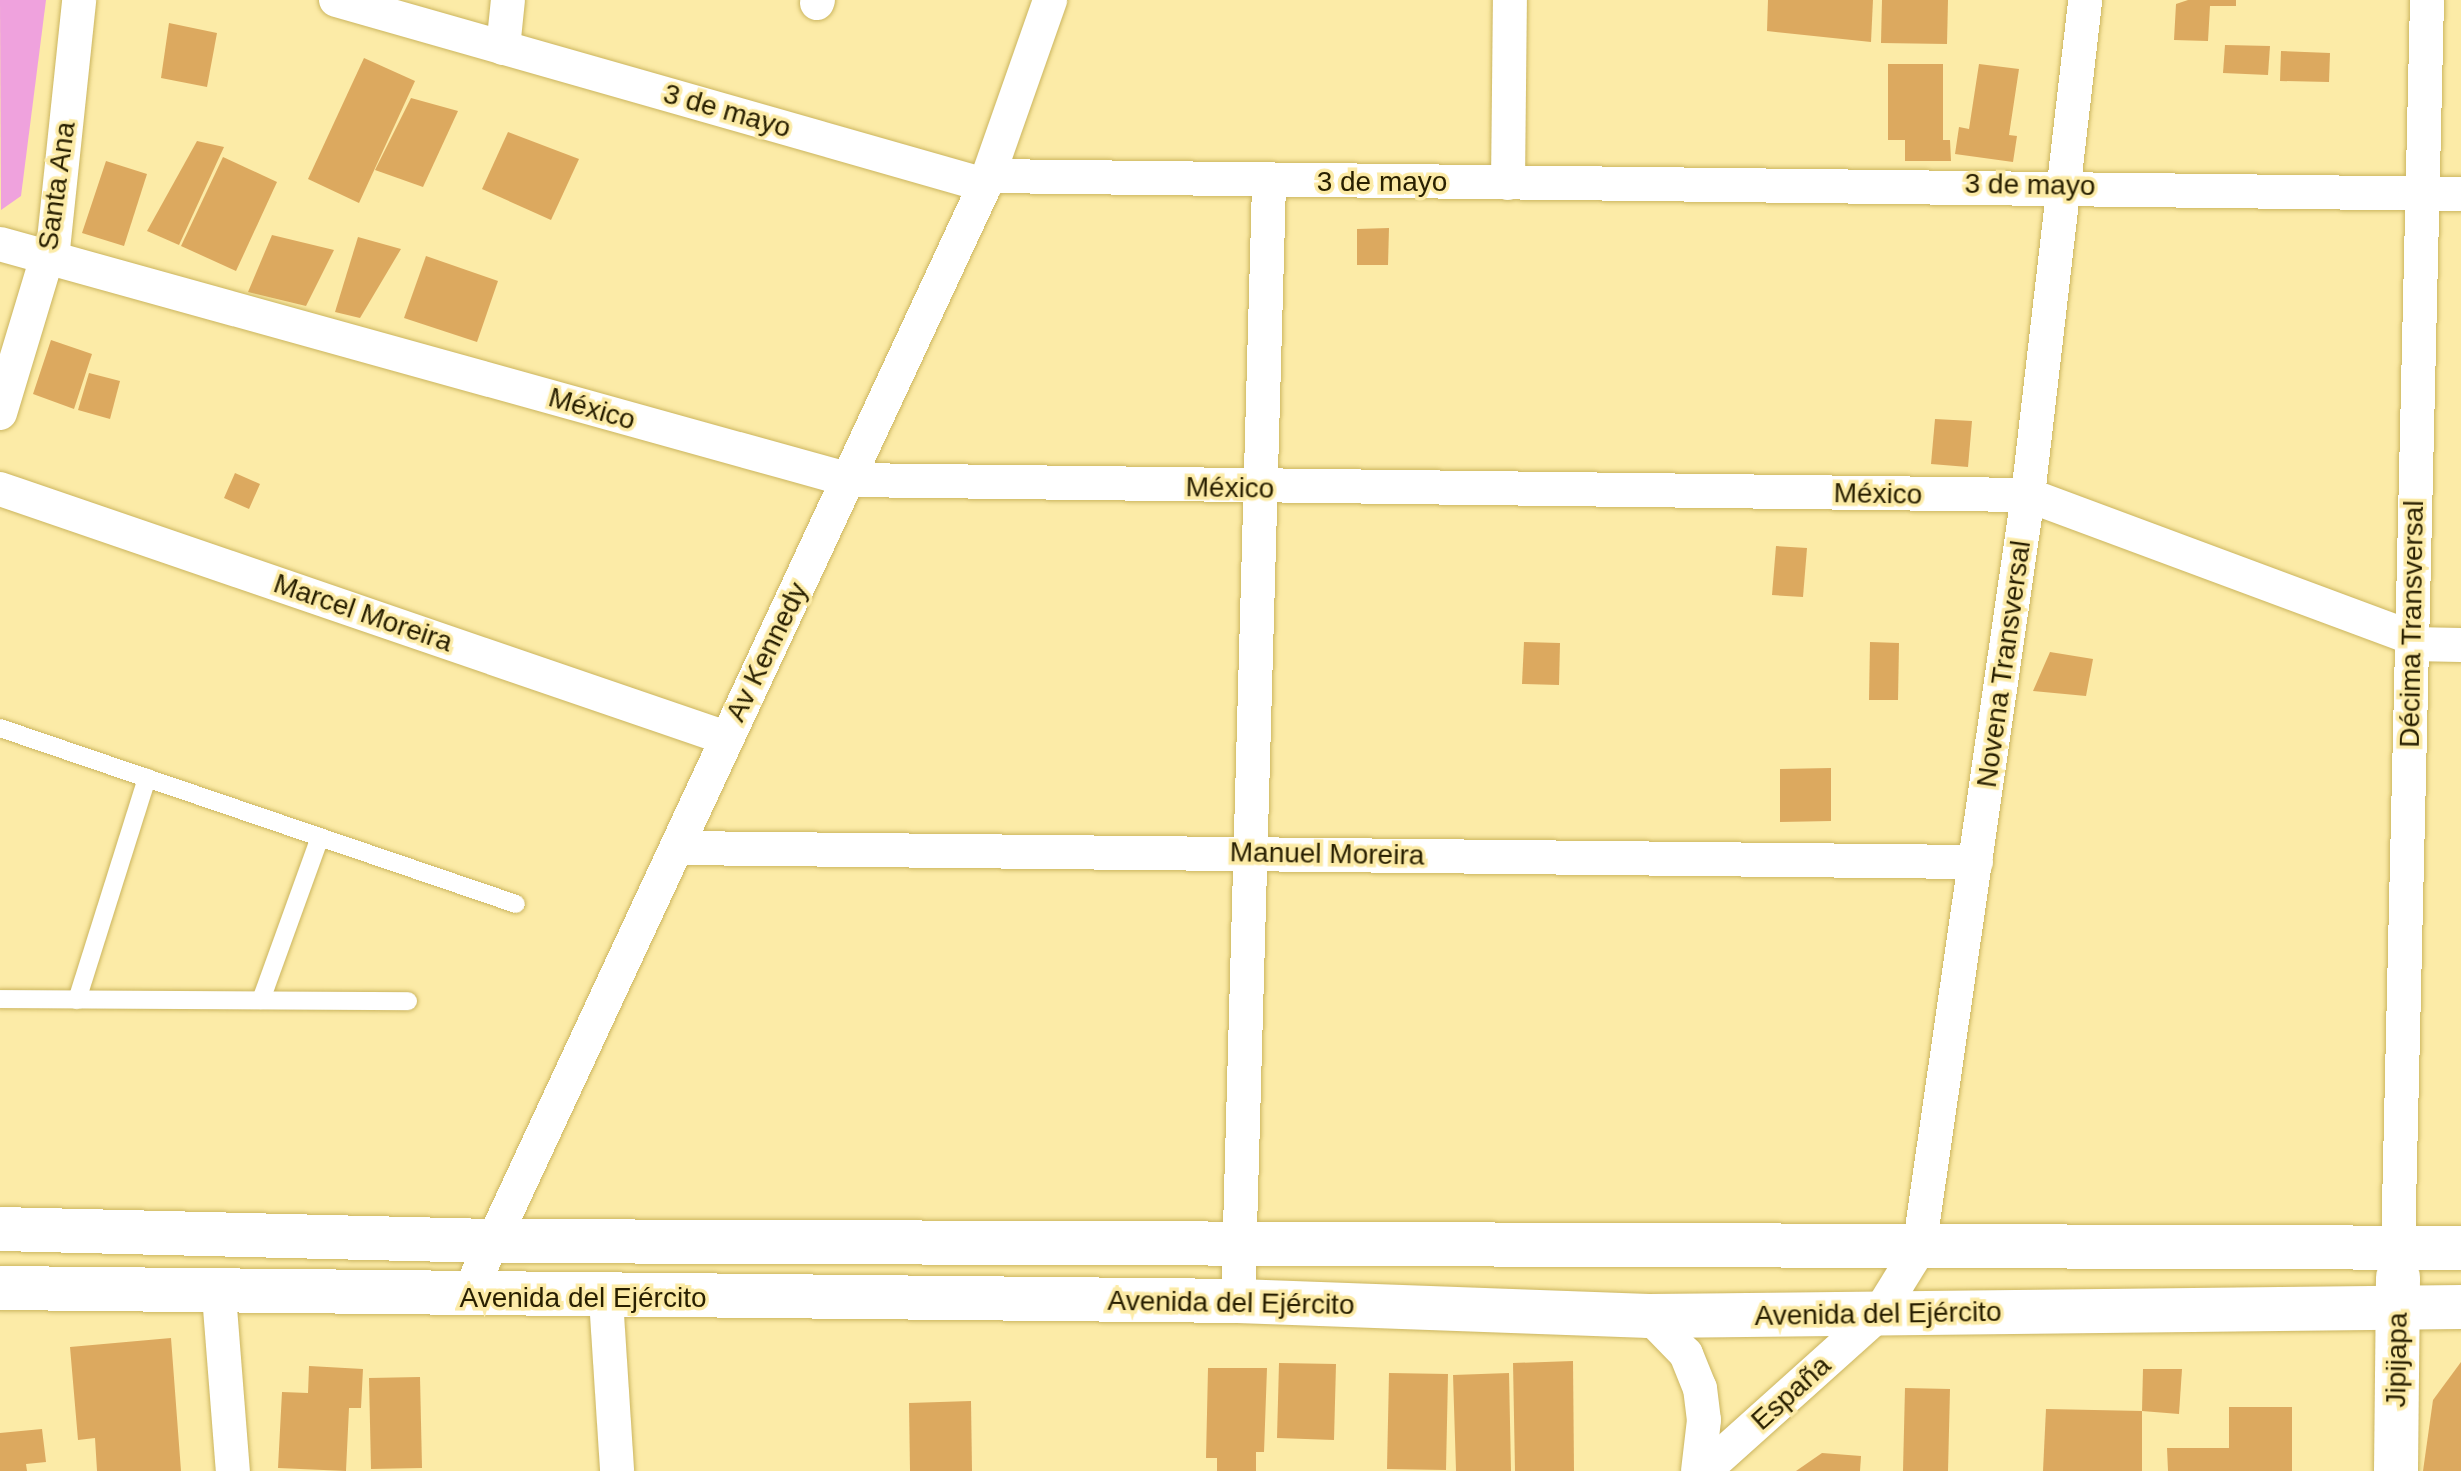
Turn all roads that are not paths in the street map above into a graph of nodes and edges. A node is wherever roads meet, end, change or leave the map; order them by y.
1 (79, 0) edge
2 (336, 0) edge
3 (508, 0) edge
4 (1050, 0) edge
5 (1510, 0) edge
6 (2085, 0) edge
7 (2427, 0) edge
8 (503, 48) junction
9 (987, 180) junction
10 (1269, 182) junction
11 (1508, 183) junction
12 (2064, 185) junction
13 (2423, 193) junction
14 (2461, 194) edge
15 (0, 244) edge
16 (50, 258) junction
17 (0, 413) edge
18 (850, 480) junction
19 (1264, 488) junction
20 (0, 489) edge
21 (2028, 495) junction
22 (2412, 641) junction
23 (2461, 645) edge
24 (0, 728) edge
25 (726, 738) junction
26 (147, 778) junction
27 (320, 837) junction
28 (678, 848) junction
29 (1253, 852) junction
30 (1976, 862) junction
31 (516, 904) dead end
32 (0, 999) edge
33 (77, 1000) junction
34 (261, 1000) junction
35 (408, 1001) dead end
36 (0, 1229) edge
37 (491, 1241) junction
38 (1238, 1244) junction
39 (2461, 1248) edge
40 (1919, 1249) junction
41 (2398, 1249) junction
42 (0, 1288) edge
43 (219, 1295) junction
44 (467, 1297) junction
45 (606, 1299) junction
46 (1238, 1301) junction
47 (2461, 1307) edge
48 (2397, 1308) junction
49 (1878, 1315) junction
50 (1649, 1316) junction
51 (233, 1471) edge
52 (617, 1471) edge
53 (1698, 1471) edge
54 (1704, 1471) edge
55 (2396, 1471) edge

1 - 16 street, Santa Ana
2 - 8 street, 3 de mayo
3 - 8 street
4 - 9 street, Av Kennedy
5 - 11 street
6 - 12 street, Novena Transversal
7 - 13 street, Décima Transversal
8 - 9 street, 3 de mayo
9 - 10 street, 3 de mayo
9 - 18 street, Av Kennedy
10 - 11 street, 3 de mayo
10 - 19 street
11 - 12 street, 3 de mayo
12 - 13 street, 3 de mayo
12 - 21 street, Novena Transversal
13 - 14 street, 3 de mayo
13 - 22 street, Décima Transversal
15 - 16 street, México
16 - 17 street, Santa Ana
16 - 18 street, México
18 - 19 street, México
18 - 25 street, Av Kennedy
19 - 21 street, México
19 - 29 street
20 - 25 street, Marcel Moreira
21 - 22 street, México
21 - 30 street, Novena Transversal
22 - 23 street, México
22 - 41 street, Décima Transversal
24 - 26 lane
25 - 28 street, Av Kennedy
26 - 27 lane
26 - 33 lane
27 - 31 lane
27 - 34 lane
28 - 29 street, Manuel Moreira
28 - 37 street, Av Kennedy
29 - 30 street, Manuel Moreira
29 - 38 street
30 - 40 street, Novena Transversal
32 - 33 lane
33 - 34 lane
34 - 35 lane
36 - 37 main road, Avenida del Ejército
37 - 38 main road, Avenida del Ejército
37 - 44 street, Av Kennedy
38 - 40 main road, Avenida del Ejército
38 - 46 street
39 - 41 main road, Avenida del Ejército
40 - 41 main road, Avenida del Ejército
40 - 49 street, Novena Transversal
41 - 48 main road, Jipijapa
42 - 43 main road, Avenida del Ejército
43 - 44 main road, Avenida del Ejército
43 - 51 street
44 - 45 main road, Avenida del Ejército
45 - 46 main road, Avenida del Ejército
45 - 52 street
46 - 50 main road, Avenida del Ejército
47 - 48 main road, Avenida del Ejército
48 - 49 main road, Avenida del Ejército
48 - 55 main road, Jipijapa
49 - 50 main road, Avenida del Ejército
49 - 54 street, España
50 - 53 street, España

